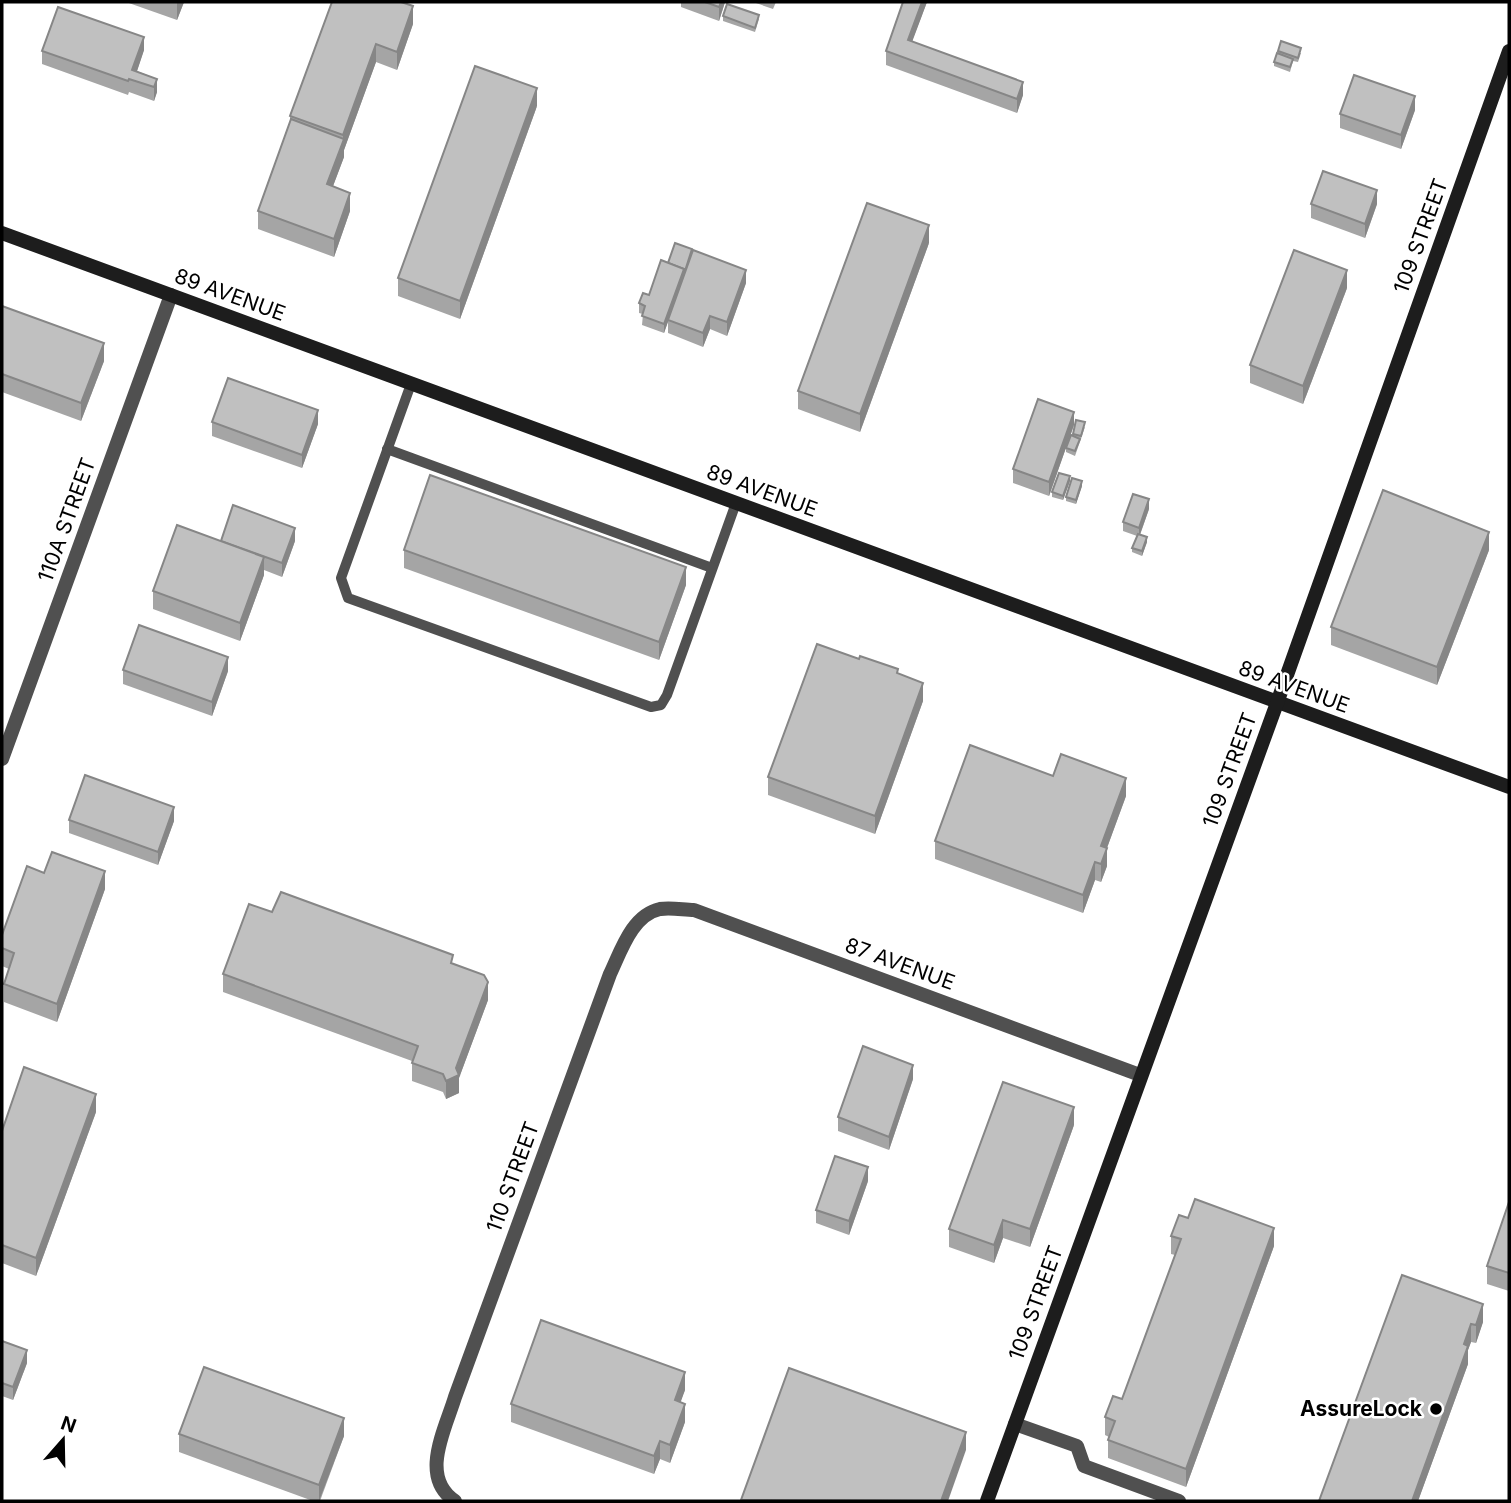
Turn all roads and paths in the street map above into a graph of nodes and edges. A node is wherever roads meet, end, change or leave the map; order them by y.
1 (1509, 51) edge
2 (2, 233) edge
3 (171, 295) junction
4 (411, 384) junction
5 (387, 449) junction
6 (736, 503) junction
7 (712, 568) junction
8 (1277, 703) junction
9 (2, 760) edge
10 (1509, 786) edge
11 (644, 916) joint
12 (1140, 1075) junction
13 (1015, 1424) junction
14 (455, 1501) edge
15 (987, 1501) edge
16 (1179, 1501) edge

1 - 8 street, 109 STREET
2 - 3 street, 89 AVENUE
3 - 4 street, 89 AVENUE
3 - 9 street, 110A STREET
4 - 5 lane
4 - 6 street, 89 AVENUE
5 - 7 lane
5 - 7 lane
6 - 7 lane
6 - 8 street, 89 AVENUE
8 - 10 street, 89 AVENUE
8 - 12 street, 109 STREET
11 - 12 street, 87 AVENUE
11 - 14 street, 110 STREET
12 - 13 street, 109 STREET
13 - 15 street, 109 STREET
13 - 16 street

